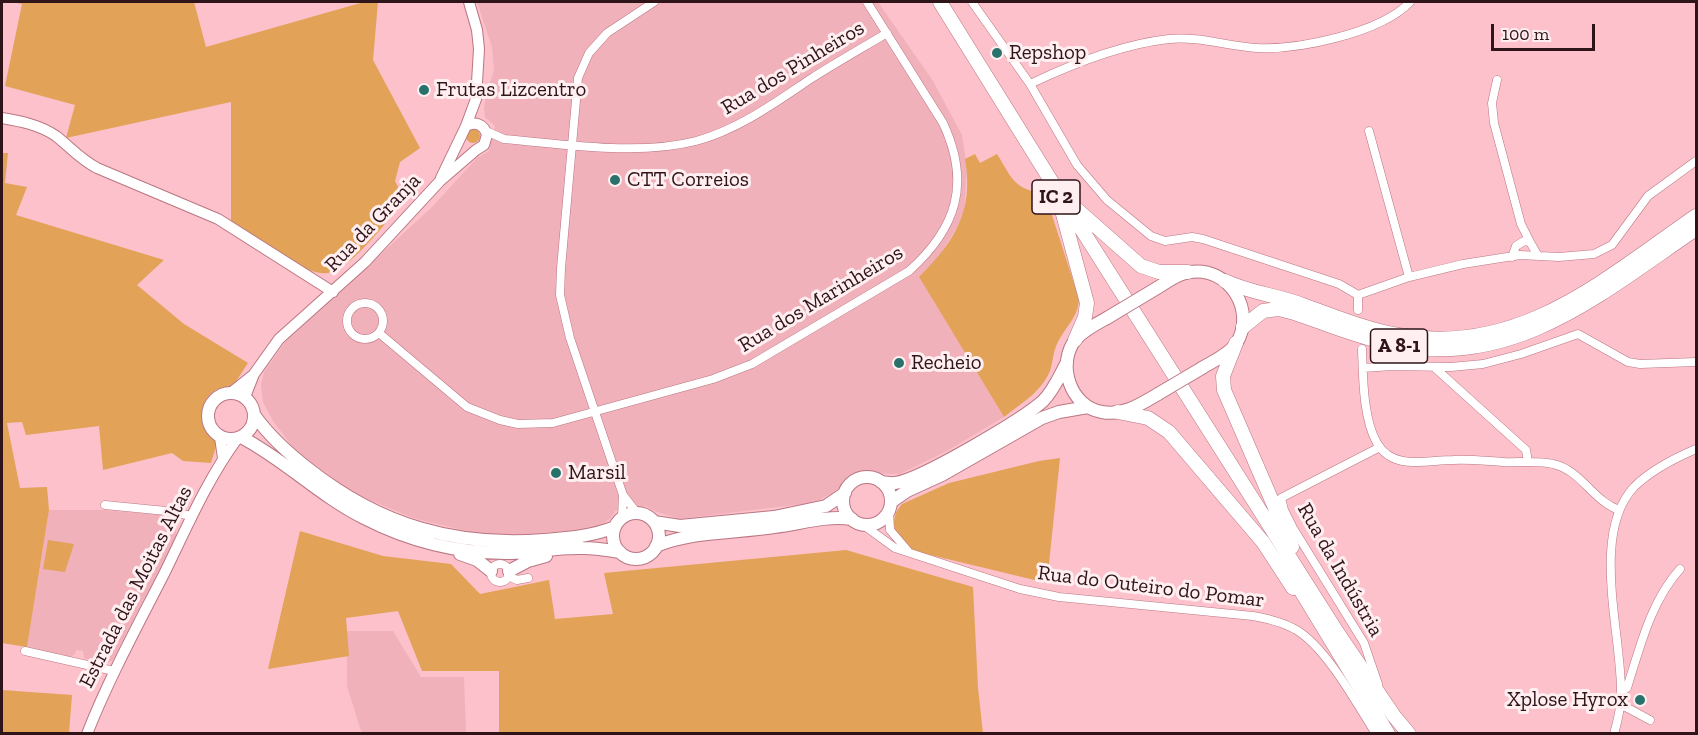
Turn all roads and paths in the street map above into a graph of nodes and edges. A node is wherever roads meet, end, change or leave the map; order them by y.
1 (469, 2) edge
2 (654, 2) edge
3 (867, 2) edge
4 (933, 2) edge
5 (940, 2) edge
6 (972, 2) edge
7 (1410, 2) edge
8 (886, 33) junction
9 (1497, 80) dead end
10 (1030, 84) junction
11 (476, 99) junction
12 (2, 118) edge
13 (466, 126) junction
14 (483, 128) junction
15 (1369, 131) dead end
16 (461, 138) junction
17 (504, 140) junction
18 (572, 145) junction
19 (480, 148) junction
20 (1696, 161) edge
21 (440, 181) junction
22 (1052, 182) junction
23 (1059, 201) junction
24 (1696, 216) edge
25 (1521, 224) junction
26 (1696, 229) edge
27 (1530, 242) junction
28 (1517, 244) junction
29 (1538, 256) junction
30 (1512, 257) junction
31 (1188, 272) junction
32 (1409, 277) junction
33 (1225, 281) junction
34 (333, 292) junction
35 (1358, 295) junction
36 (1358, 310) dead end
37 (1243, 327) junction
38 (379, 333) junction
39 (1075, 340) junction
40 (1236, 343) junction
41 (1362, 349) dead end
42 (1067, 362) junction
43 (1696, 362) edge
44 (1434, 367) junction
45 (1363, 369) junction
46 (254, 374) junction
47 (232, 392) junction
48 (246, 397) junction
49 (1088, 407) junction
50 (595, 412) junction
51 (1118, 412) junction
52 (255, 416) junction
53 (220, 437) junction
54 (239, 438) junction
55 (1380, 447) junction
56 (1696, 449) edge
57 (222, 459) junction
58 (1528, 462) junction
59 (881, 482) junction
60 (845, 493) junction
61 (623, 495) junction
62 (105, 505) dead end
63 (890, 506) junction
64 (1619, 510) junction
65 (637, 513) junction
66 (192, 516) junction
67 (857, 521) junction
68 (618, 522) junction
69 (654, 522) junction
70 (431, 543) junction
71 (656, 546) junction
72 (572, 548) junction
73 (620, 552) junction
74 (909, 553) junction
75 (1680, 569) dead end
76 (491, 571) junction
77 (509, 574) junction
78 (528, 578) dead end
79 (1313, 592) junction
80 (1326, 631) junction
81 (25, 651) dead end
82 (114, 671) junction
83 (1621, 692) junction
84 (1380, 698) junction
85 (1620, 704) junction
86 (1650, 720) dead end
87 (87, 734) edge
88 (1376, 734) edge
89 (1388, 734) edge
90 (1409, 734) edge
91 (1614, 734) edge

1 - 11 main road
2 - 18 street
3 - 8 street, Rua dos Marinheiros
4 - 23 highway, IC 2
5 - 22 highway, IC 2
6 - 10 street
7 - 10 street
8 - 18 street, Rua dos Pinheiros
8 - 50 street, Rua dos Marinheiros
9 - 25 street
10 - 35 street
11 - 13 main road
11 - 14 main road
12 - 34 main road
13 - 14 main road
13 - 16 main road
14 - 17 street, Rua dos Pinheiros
14 - 19 main road
15 - 32 street
16 - 19 main road
16 - 21 main road, Rua da Granja
17 - 18 street, Rua dos Pinheiros
17 - 19 street, Rua dos Pinheiros
18 - 50 street
19 - 21 main road, Rua da Granja
20 - 29 street
21 - 34 main road, Rua da Granja
22 - 31 highway
22 - 79 highway, IC 2
23 - 39 highway
23 - 80 highway, IC 2
24 - 33 highway, A 8-1
25 - 27 street
25 - 28 street
26 - 37 highway, A 8-1
27 - 28 street
27 - 29 street
28 - 30 street
29 - 30 street
30 - 32 street
31 - 33 main road
31 - 39 main road, bridge
32 - 35 street
33 - 37 main road
34 - 46 main road
35 - 36 street
37 - 40 main road
38 - 38 street
38 - 50 street, Rua dos Marinheiros
39 - 42 main road
40 - 51 main road, bridge
40 - 79 highway
41 - 45 street
42 - 49 main road
42 - 59 main road
43 - 44 street
44 - 45 street
44 - 58 street
45 - 55 street
46 - 47 main road
46 - 48 main road
47 - 48 main road
47 - 53 main road
48 - 52 main road
49 - 51 main road
49 - 63 main road
50 - 61 street
51 - 80 highway
52 - 54 main road
52 - 68 main road
53 - 54 main road
53 - 57 main road
54 - 57 main road, Estrada das Moitas Altas
54 - 70 main road
55 - 58 street
55 - 84 street, Rua da Indústria
56 - 64 street
57 - 66 main road, Estrada das Moitas Altas
58 - 64 street
59 - 60 main road
59 - 63 main road
60 - 67 main road
60 - 69 main road
61 - 65 street
61 - 68 street
62 - 66 street
63 - 67 main road
63 - 74 street
64 - 83 street
65 - 68 main road
65 - 69 main road
66 - 82 main road, Estrada das Moitas Altas
67 - 71 main road
67 - 74 street, Rua do Outeiro do Pomar
68 - 73 main road
69 - 71 main road
70 - 72 main road
70 - 76 main road
71 - 73 main road
72 - 73 main road
72 - 77 main road
74 - 88 street, Rua do Outeiro do Pomar
75 - 83 street
76 - 77 street
76 - 77 street
77 - 78 street
79 - 84 highway, IC 2
80 - 89 highway, IC 2
81 - 82 street
82 - 87 main road, Estrada das Moitas Altas
83 - 85 street
84 - 90 highway, IC 2
85 - 86 street
85 - 91 street

